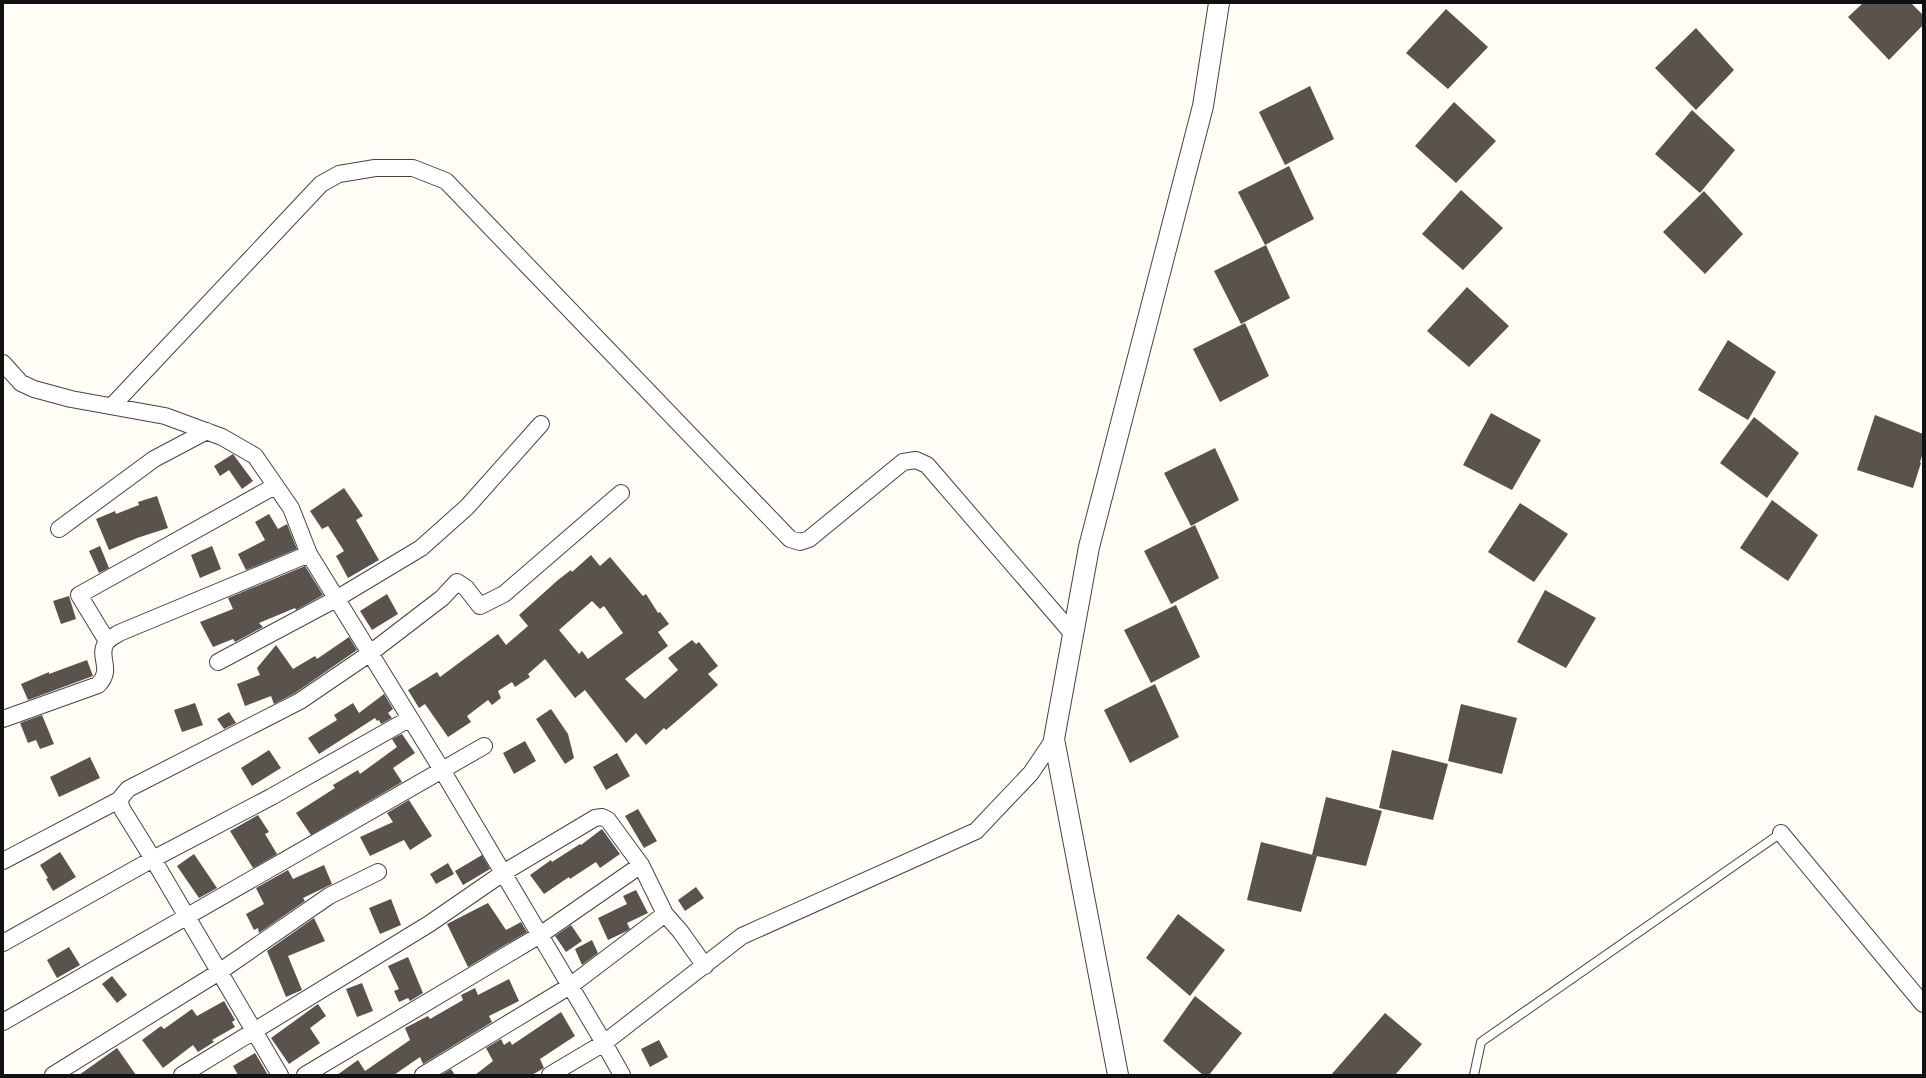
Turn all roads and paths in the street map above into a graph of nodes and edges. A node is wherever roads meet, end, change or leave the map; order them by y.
1 (1219, 3) edge
2 (3, 363) edge
3 (112, 406) junction
4 (542, 424) dead end
5 (207, 431) junction
6 (275, 486) junction
7 (620, 493) dead end
8 (60, 529) dead end
9 (309, 554) junction
10 (336, 599) junction
11 (1072, 633) junction
12 (107, 641) junction
13 (369, 654) junction
14 (218, 662) dead end
15 (3, 719) edge
16 (409, 719) junction
17 (1054, 739) junction
18 (484, 746) dead end
19 (442, 770) junction
20 (119, 800) junction
21 (1781, 833) joint
22 (152, 859) junction
23 (3, 861) edge
24 (641, 865) junction
25 (378, 872) dead end
26 (503, 873) junction
27 (665, 914) junction
28 (186, 917) junction
29 (540, 936) junction
30 (3, 943) edge
31 (705, 966) junction
32 (219, 972) junction
33 (570, 986) junction
34 (1923, 1004) edge
35 (3, 1022) edge
36 (254, 1032) junction
37 (604, 1043) junction
38 (53, 1075) edge
39 (182, 1075) edge
40 (280, 1075) edge
41 (305, 1075) edge
42 (423, 1075) edge
43 (550, 1075) edge
44 (622, 1075) edge
45 (1118, 1075) edge
46 (1474, 1075) edge

1 - 11 street
2 - 3 street
3 - 5 street
3 - 11 street
4 - 10 street
5 - 6 street
5 - 8 street
6 - 9 street
6 - 12 street
7 - 13 street
9 - 10 street
9 - 12 street
10 - 13 street
10 - 14 street
11 - 17 street
12 - 15 street
13 - 16 street
13 - 20 street
16 - 19 street
16 - 22 street
17 - 31 street
17 - 45 street
18 - 19 street
19 - 26 street
19 - 28 street
20 - 22 street
20 - 23 street
21 - 34 street
21 - 46 lane
22 - 28 street
22 - 30 street
24 - 26 street
24 - 27 street
24 - 29 street
25 - 32 street
26 - 29 street
26 - 36 street
27 - 31 street
27 - 33 street
28 - 32 street
28 - 35 street
29 - 33 street
29 - 41 street
31 - 37 street
32 - 36 street
32 - 38 street
33 - 37 street
33 - 42 street
36 - 39 street
36 - 40 street
37 - 43 street
37 - 44 street

